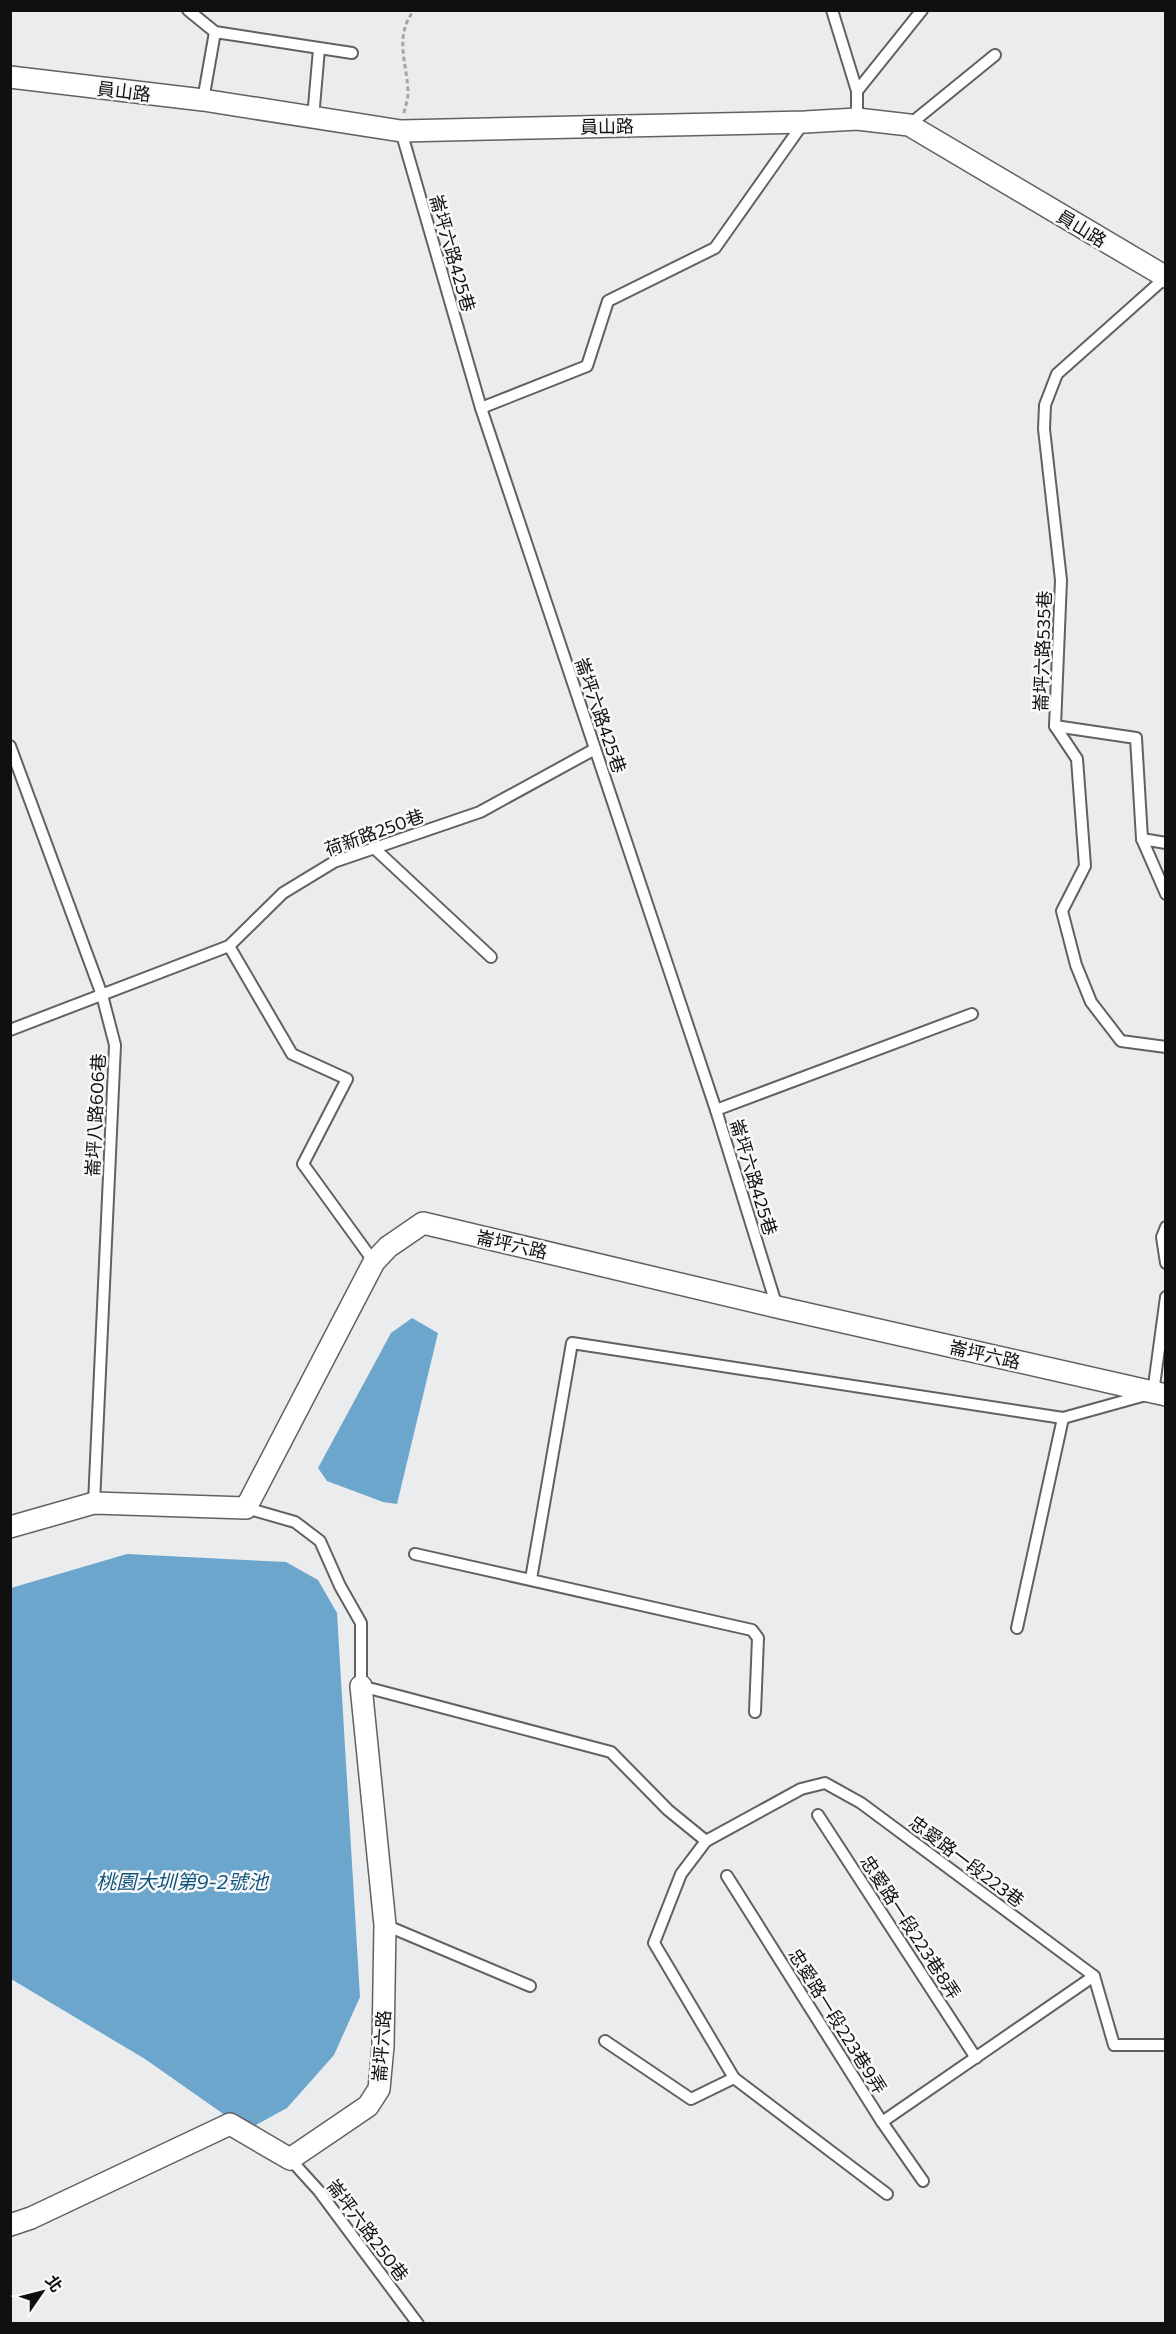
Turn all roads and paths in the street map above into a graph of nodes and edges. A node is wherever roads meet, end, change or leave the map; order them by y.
1 (188, 10) edge
2 (414, 10) edge
3 (832, 10) edge
4 (922, 10) edge
5 (215, 32) junction
6 (319, 48) junction
7 (352, 53) dead end
8 (995, 54) dead end
9 (10, 77) edge
10 (857, 91) junction
11 (203, 100) junction
12 (313, 118) junction
13 (857, 119) junction
14 (805, 122) junction
15 (909, 125) junction
16 (401, 131) junction
17 (1166, 277) edge
18 (481, 408) junction
19 (1055, 726) junction
20 (10, 746) edge
21 (595, 749) junction
22 (1142, 839) junction
23 (1166, 843) edge
24 (374, 848) junction
25 (1166, 894) edge
26 (229, 946) junction
27 (491, 957) dead end
28 (102, 995) junction
29 (972, 1014) dead end
30 (10, 1030) edge
31 (1166, 1047) edge
32 (716, 1110) junction
33 (1166, 1227) edge
34 (374, 1262) junction
35 (1166, 1263) edge
36 (1166, 1297) edge
37 (777, 1307) junction
38 (1160, 1394) edge
39 (1063, 1418) junction
40 (94, 1503) junction
41 (246, 1508) junction
42 (10, 1527) edge
43 (415, 1554) dead end
44 (531, 1579) junction
45 (1017, 1628) dead end
46 (361, 1686) junction
47 (755, 1712) dead end
48 (818, 1815) dead end
49 (706, 1841) junction
50 (727, 1876) dead end
51 (385, 1925) junction
52 (1094, 1976) junction
53 (530, 1986) dead end
54 (605, 2041) dead end
55 (1166, 2045) edge
56 (976, 2058) junction
57 (734, 2078) junction
58 (882, 2122) junction
59 (290, 2159) junction
60 (923, 2181) dead end
61 (887, 2194) dead end
62 (10, 2225) edge
63 (418, 2324) edge

1 - 5 lane
2 - 16 path
3 - 10 lane
4 - 10 lane
5 - 6 lane
5 - 11 lane
6 - 7 lane
6 - 12 lane
8 - 15 lane
9 - 11 street, 員山路
10 - 13 lane
11 - 12 street, 員山路
12 - 16 street, 員山路
13 - 14 street, 員山路
13 - 15 street, 員山路
14 - 16 street, 員山路
14 - 18 lane
15 - 17 street, 員山路
16 - 18 lane, 崙坪六路425巷
17 - 19 lane, 崙坪六路535巷
18 - 21 lane, 崙坪六路425巷
19 - 22 lane
19 - 31 lane, 崙坪六路535巷
20 - 28 lane, 崙坪八路606巷
21 - 24 lane, 荷新路250巷
21 - 32 lane, 崙坪六路425巷
22 - 23 lane
22 - 25 lane
24 - 26 lane, 荷新路250巷
24 - 27 lane
26 - 28 lane, 荷新路250巷
26 - 34 lane
28 - 30 lane, 荷新路250巷
28 - 40 lane, 崙坪八路606巷
29 - 32 lane
32 - 37 lane, 崙坪六路425巷
33 - 35 lane
34 - 37 street, 崙坪六路
34 - 41 street, 崙坪六路
36 - 38 lane
37 - 38 street, 崙坪六路
38 - 39 lane
39 - 44 lane
39 - 45 lane
40 - 41 street
40 - 42 street
41 - 46 lane
43 - 44 lane
44 - 47 lane
46 - 49 lane
46 - 51 street, 崙坪六路
48 - 56 lane, 忠愛路一段223巷8弄
49 - 52 lane, 忠愛路一段223巷
49 - 57 lane
50 - 58 lane, 忠愛路一段223巷9弄
51 - 53 lane
51 - 59 street, 崙坪六路
52 - 55 lane
52 - 56 lane
54 - 57 lane
56 - 58 lane
57 - 61 lane
58 - 60 lane, 忠愛路一段223巷9弄
59 - 62 street
59 - 63 lane, 崙坪六路250巷

